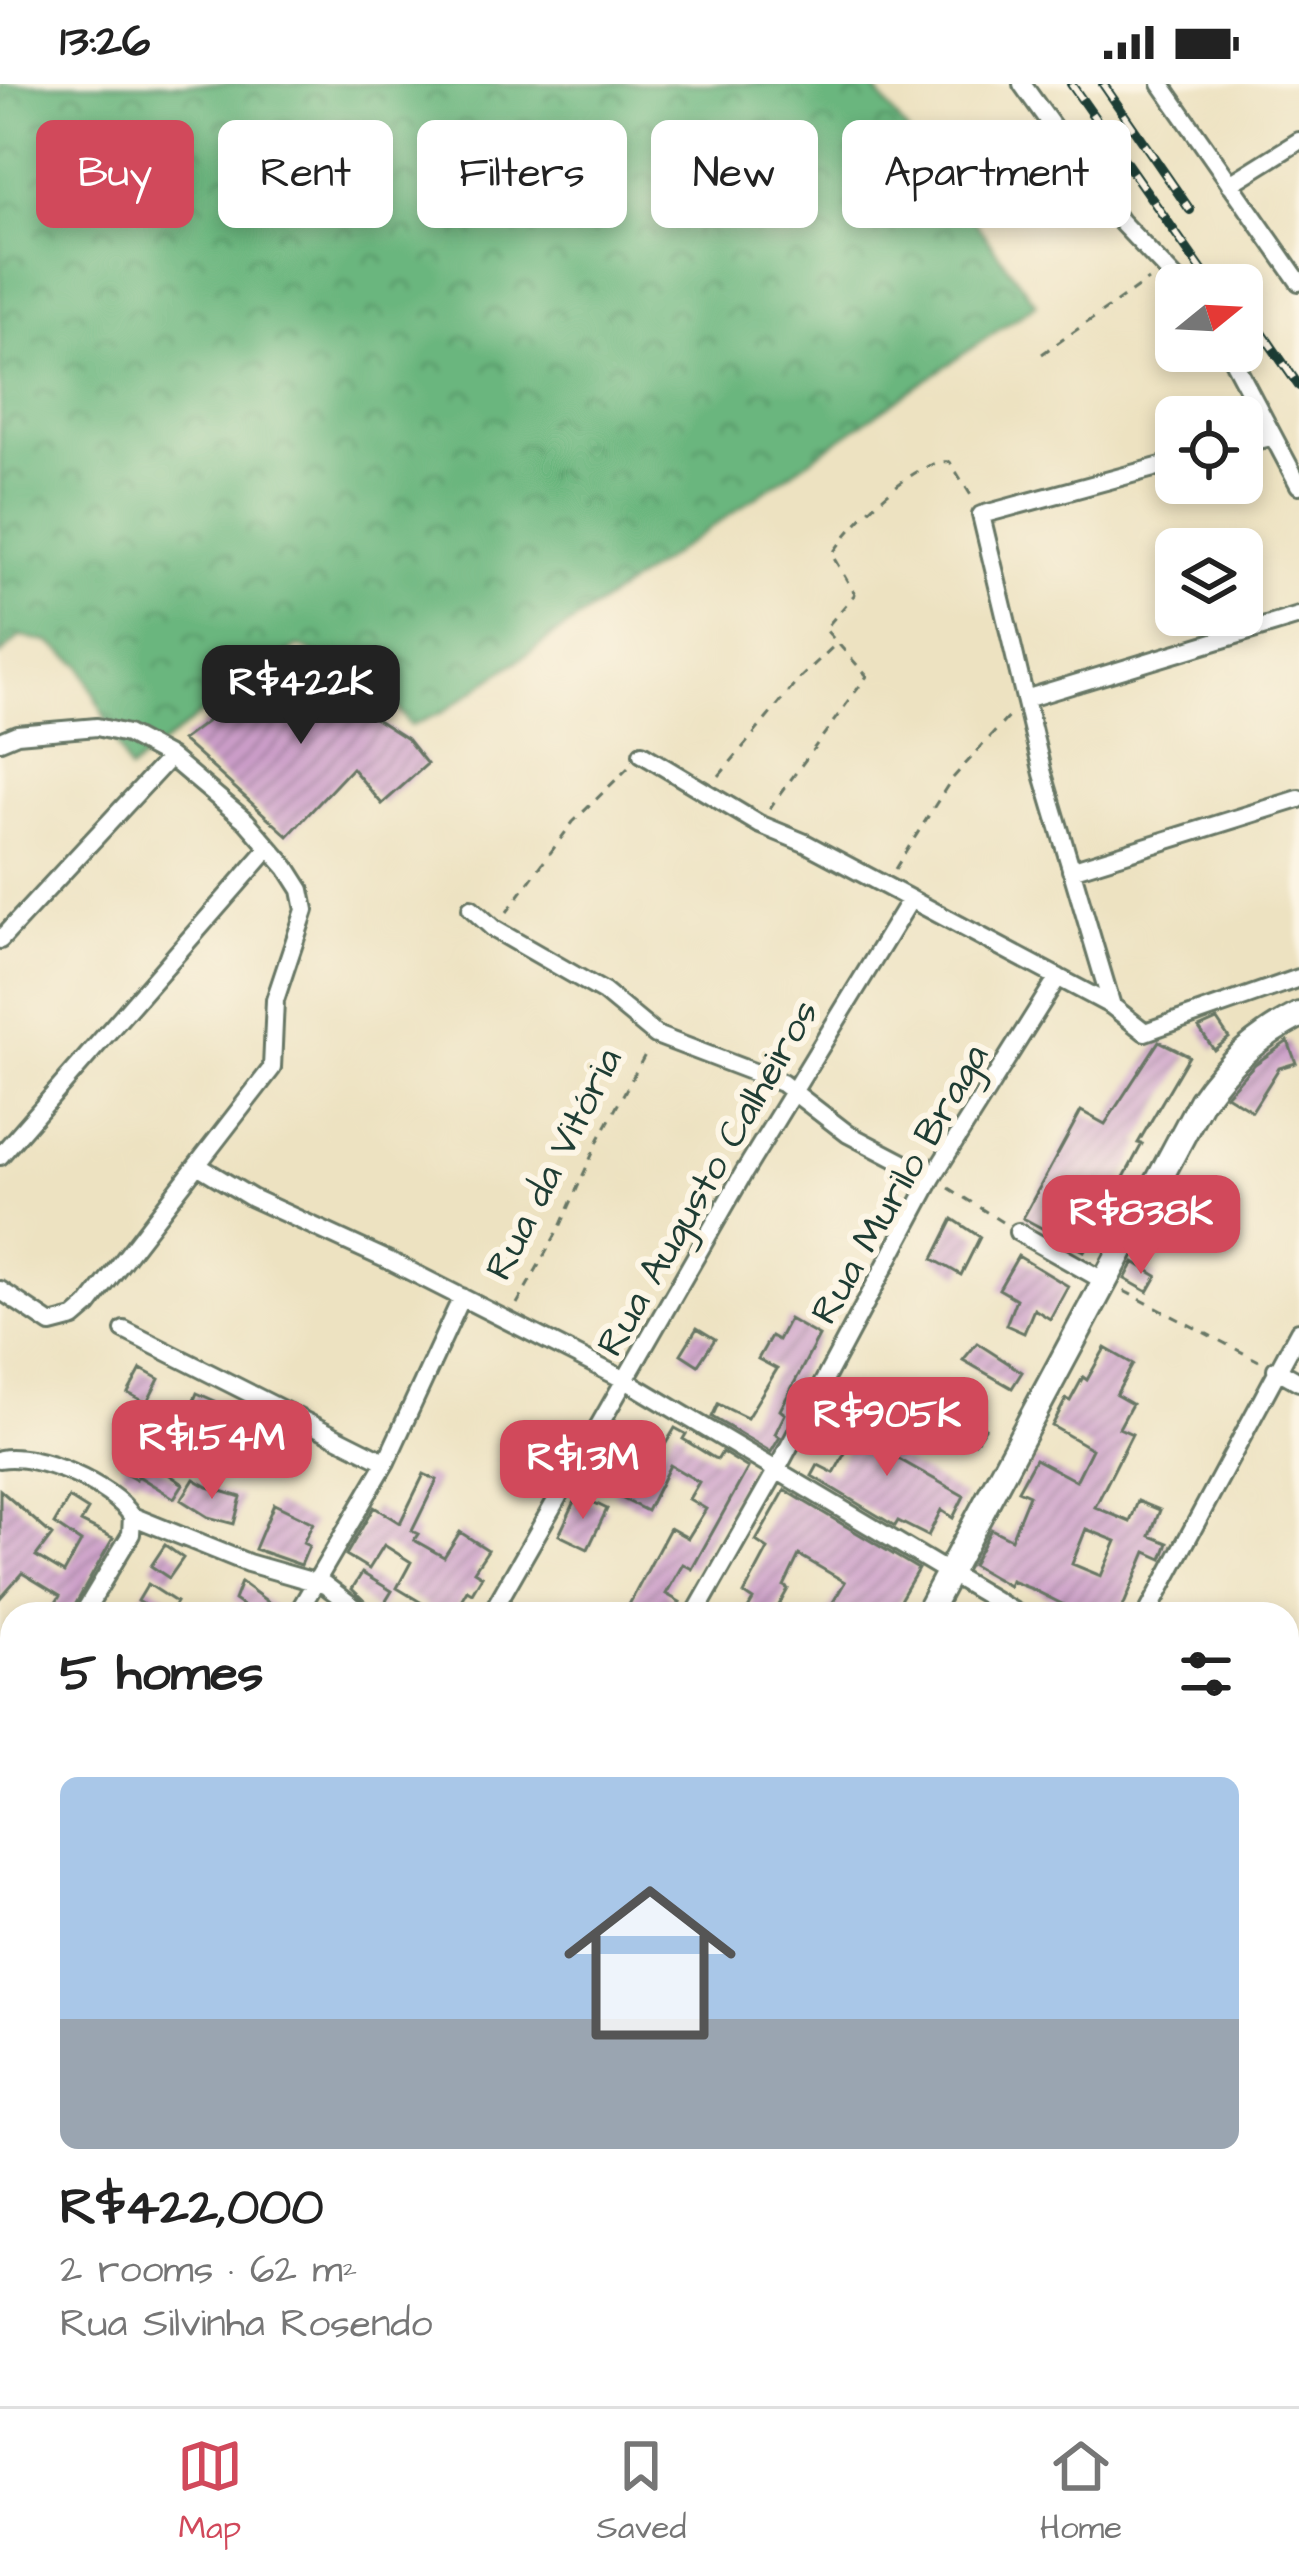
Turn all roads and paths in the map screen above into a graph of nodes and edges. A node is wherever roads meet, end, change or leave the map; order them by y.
1 (1022, 84) edge
2 (1161, 84) edge
3 (1047, 120) edge
4 (1299, 141) edge
5 (1230, 184) junction
6 (1126, 228) edge
7 (1161, 264) edge
8 (1155, 275) edge
9 (1299, 282) edge
10 (1042, 354) dead end
11 (1239, 372) edge
12 (1271, 436) junction
13 (1263, 438) edge
14 (1155, 468) edge
15 (1299, 485) edge
16 (980, 515) junction
17 (1299, 616) edge
18 (838, 643) junction
19 (1024, 699) junction
20 (0, 741) edge
21 (642, 754) joint
22 (170, 757) junction
23 (705, 793) junction
24 (1299, 799) edge
25 (758, 824) junction
26 (269, 848) junction
27 (1071, 870) junction
28 (885, 886) junction
29 (910, 900) junction
30 (471, 908) dead end
31 (494, 929) junction
32 (0, 940) edge
33 (1058, 976) junction
34 (1299, 978) edge
35 (1112, 1006) junction
36 (1299, 1015) edge
37 (656, 1036) junction
38 (793, 1090) junction
39 (0, 1156) edge
40 (197, 1165) junction
41 (932, 1178) junction
42 (1018, 1232) joint
43 (1106, 1282) junction
44 (0, 1290) edge
45 (462, 1297) junction
46 (508, 1322) junction
47 (124, 1330) dead end
48 (1299, 1331) edge
49 (1276, 1370) junction
50 (627, 1381) junction
51 (1299, 1382) edge
52 (4, 1458) edge
53 (386, 1462) junction
54 (775, 1473) junction
55 (132, 1516) junction
56 (950, 1572) junction
57 (315, 1582) junction
58 (89, 1602) edge
59 (304, 1602) edge
60 (345, 1602) edge
61 (497, 1602) edge
62 (702, 1602) edge
63 (934, 1602) edge
64 (999, 1602) edge
65 (1154, 1602) edge

1 - 3 street
2 - 5 street
4 - 5 street
5 - 9 street
6 - 7 street
8 - 10 path
11 - 12 street
12 - 13 street
12 - 15 street
14 - 16 street
16 - 18 path
16 - 19 street
17 - 19 street
18 - 23 path
18 - 25 path
19 - 27 street
19 - 28 path
20 - 22 street
21 - 23 street
21 - 31 path
22 - 26 street
22 - 32 street
23 - 25 street
24 - 27 street
25 - 28 street
26 - 39 street
26 - 40 street
27 - 35 street
28 - 29 street
29 - 33 street
29 - 38 street, Rua Augusto Calheiros
30 - 31 street
31 - 37 street
33 - 35 street
33 - 41 street, Rua Murilo Braga
34 - 35 street
36 - 43 main road
37 - 38 street
37 - 46 path, Rua da Vitória
38 - 41 street
38 - 50 street, Rua Augusto Calheiros
40 - 44 street
40 - 45 street
41 - 42 path
41 - 54 street, Rua Murilo Braga
42 - 43 street
43 - 49 path
43 - 56 main road
45 - 46 street
45 - 53 street, Rua da Vitória
46 - 50 street
47 - 53 street
48 - 49 street
49 - 51 street
49 - 65 street
50 - 54 street
50 - 61 street, Rua Augusto Calheiros
52 - 55 street
53 - 57 street, Rua da Vitória
54 - 56 street
54 - 62 street, Rua Murilo Braga
55 - 57 street
55 - 58 street
56 - 63 main road
56 - 64 street
57 - 59 street, Rua da Vitória
57 - 60 street

